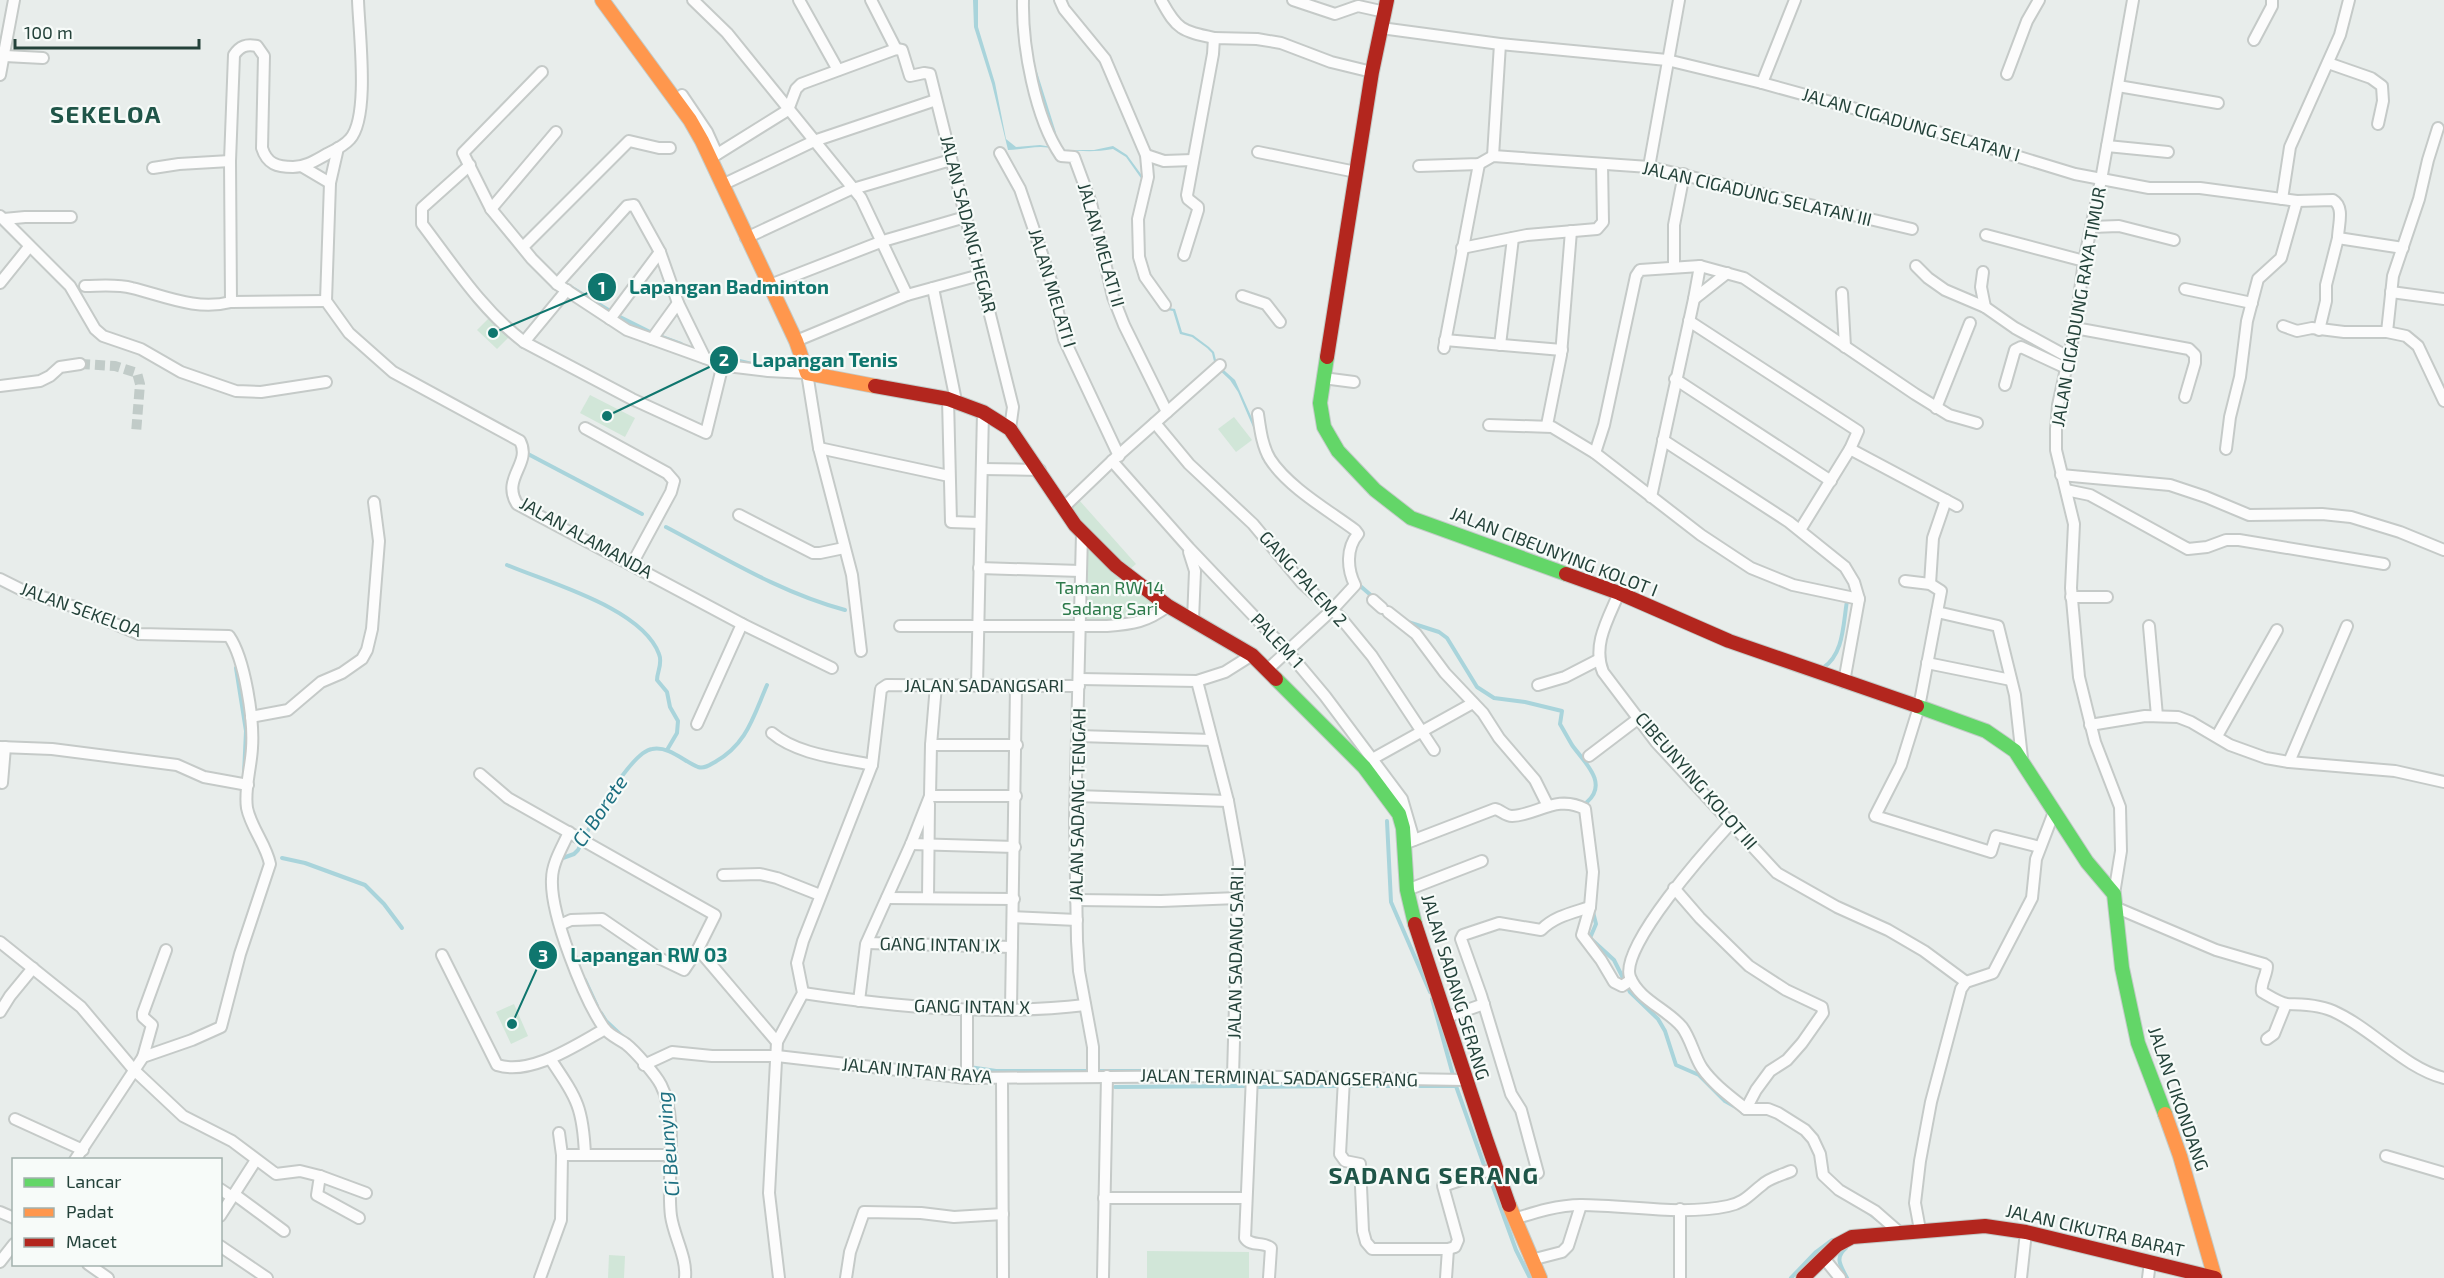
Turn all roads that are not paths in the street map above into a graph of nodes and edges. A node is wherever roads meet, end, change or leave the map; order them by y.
1 (14, 0) edge
2 (358, 0) edge
3 (602, 0) edge
4 (693, 0) edge
5 (799, 0) edge
6 (871, 0) edge
7 (1023, 0) edge
8 (1060, 0) edge
9 (1161, 0) edge
10 (1293, 0) edge
11 (1679, 0) edge
12 (1794, 0) edge
13 (2039, 0) edge
14 (2133, 0) edge
15 (2272, 0) edge
16 (2349, 0) edge
17 (1386, 6) edge
18 (1381, 28) junction
19 (2254, 40) dead end
20 (1500, 44) junction
21 (1213, 45) junction
22 (896, 49) junction
23 (5, 56) junction
24 (43, 58) dead end
25 (1667, 60) junction
26 (2328, 63) junction
27 (838, 70) junction
28 (542, 72) dead end
29 (1371, 72) junction
30 (2007, 74) dead end
31 (0, 75) edge
32 (1762, 83) junction
33 (2118, 86) junction
34 (682, 95) dead end
35 (936, 100) junction
36 (2218, 103) dead end
37 (788, 110) junction
38 (2378, 124) dead end
39 (2438, 128) dead end
40 (556, 132) dead end
41 (813, 141) junction
42 (2107, 146) junction
43 (338, 148) junction
44 (670, 148) dead end
45 (1258, 152) dead end
46 (2168, 152) dead end
47 (1000, 153) dead end
48 (1146, 155) junction
49 (714, 156) junction
50 (1493, 156) junction
51 (1193, 160) junction
52 (230, 161) junction
53 (944, 162) dead end
54 (1479, 164) junction
55 (1602, 164) junction
56 (470, 165) junction
57 (1419, 166) dead end
58 (303, 167) junction
59 (1649, 167) junction
60 (153, 168) dead end
61 (1356, 172) junction
62 (1684, 174) junction
63 (2102, 180) junction
64 (330, 183) junction
65 (722, 185) junction
66 (851, 189) junction
67 (2282, 199) junction
68 (2296, 201) junction
69 (491, 209) junction
70 (71, 217) dead end
71 (2, 218) edge
72 (962, 218) dead end
73 (2091, 227) junction
74 (1912, 229) dead end
75 (1571, 231) junction
76 (1986, 235) dead end
77 (746, 238) junction
78 (1513, 238) junction
79 (2338, 238) junction
80 (2174, 240) dead end
81 (883, 241) junction
82 (29, 247) junction
83 (523, 247) junction
84 (1462, 248) junction
85 (2403, 248) junction
86 (660, 252) junction
87 (1184, 255) dead end
88 (2084, 261) junction
89 (1700, 266) junction
90 (1916, 266) dead end
91 (1674, 267) junction
92 (1983, 272) dead end
93 (1727, 273) junction
94 (980, 275) dead end
95 (0, 283) edge
96 (557, 284) junction
97 (770, 285) junction
98 (85, 286) dead end
99 (933, 288) junction
100 (2185, 289) dead end
101 (567, 290) junction
102 (2391, 291) junction
103 (1842, 293) dead end
104 (907, 295) junction
105 (1242, 296) dead end
106 (1694, 299) junction
107 (2444, 299) edge
108 (326, 301) junction
109 (231, 302) junction
110 (678, 303) junction
111 (2252, 303) junction
112 (1165, 305) dead end
113 (1985, 307) junction
114 (610, 319) junction
115 (1689, 321) junction
116 (1280, 322) dead end
117 (1970, 323) dead end
118 (2283, 326) dead end
119 (2075, 328) junction
120 (2319, 330) junction
121 (2387, 332) junction
122 (652, 339) junction
123 (796, 341) junction
124 (525, 342) junction
125 (1500, 345) junction
126 (1845, 347) junction
127 (1562, 350) junction
128 (705, 358) junction
129 (2067, 363) junction
130 (80, 364) tunnel mouth
131 (723, 364) junction
132 (1217, 368) dead end
133 (807, 373) junction
134 (1323, 378) junction
135 (1675, 379) junction
136 (326, 382) dead end
137 (1354, 382) dead end
138 (2005, 384) dead end
139 (0, 386) edge
140 (2185, 397) dead end
141 (952, 400) junction
142 (2444, 401) edge
143 (1936, 408) junction
144 (983, 412) junction
145 (1167, 412) junction
146 (1258, 414) dead end
147 (1155, 423) junction
148 (1977, 423) dead end
149 (1489, 425) dead end
150 (1547, 425) junction
151 (585, 428) dead end
152 (1010, 429) junction
153 (1663, 440) junction
154 (819, 448) junction
155 (1850, 449) junction
156 (2226, 449) dead end
157 (1595, 453) junction
158 (1115, 458) junction
159 (982, 469) junction
160 (1040, 470) junction
161 (2061, 475) junction
162 (949, 476) junction
163 (1831, 481) junction
164 (2066, 490) junction
165 (1650, 497) junction
166 (1946, 500) junction
167 (374, 502) dead end
168 (1957, 506) dead end
169 (1064, 507) junction
170 (739, 515) dead end
171 (980, 523) junction
172 (1800, 530) junction
173 (1082, 533) junction
174 (844, 548) junction
175 (1188, 548) junction
176 (2444, 549) edge
177 (632, 564) junction
178 (2384, 564) dead end
179 (979, 568) junction
180 (1081, 571) junction
181 (0, 579) edge
182 (1905, 581) dead end
183 (1930, 584) junction
184 (1619, 593) junction
185 (2071, 597) junction
186 (2107, 597) dead end
187 (1859, 599) junction
188 (1372, 600) dead end
189 (1168, 606) junction
190 (1332, 610) junction
191 (1937, 612) junction
192 (1193, 620) junction
193 (742, 624) junction
194 (900, 626) dead end
195 (2149, 626) dead end
196 (2347, 626) dead end
197 (978, 627) junction
198 (1079, 627) junction
199 (2277, 630) dead end
200 (861, 651) dead end
201 (1288, 652) junction
202 (1252, 655) junction
203 (1598, 660) junction
204 (1928, 663) junction
205 (832, 668) dead end
206 (1268, 669) junction
207 (2011, 680) junction
208 (1197, 681) junction
209 (1844, 682) junction
210 (1079, 683) junction
211 (936, 685) junction
212 (1538, 685) dead end
213 (977, 686) junction
214 (1016, 686) junction
215 (1473, 703) junction
216 (1919, 707) junction
217 (2157, 716) junction
218 (251, 717) junction
219 (1640, 718) junction
220 (697, 724) dead end
221 (2090, 725) junction
222 (1423, 731) junction
223 (772, 733) dead end
224 (1078, 736) junction
225 (2217, 736) junction
226 (1212, 740) junction
227 (931, 745) junction
228 (1017, 745) junction
229 (2, 747) edge
230 (1434, 750) dead end
231 (1589, 756) dead end
232 (1374, 758) junction
233 (2022, 760) junction
234 (2289, 762) junction
235 (872, 765) junction
236 (480, 774) dead end
237 (2444, 782) edge
238 (2, 783) dead end
239 (248, 785) junction
240 (1016, 796) junction
241 (1076, 796) junction
242 (930, 797) junction
243 (1228, 801) junction
244 (1548, 806) junction
245 (2054, 812) junction
246 (1731, 823) junction
247 (577, 837) junction
248 (1409, 842) junction
249 (911, 844) junction
250 (929, 845) junction
251 (1015, 847) junction
252 (2040, 847) junction
253 (1482, 861) dead end
254 (723, 875) dead end
255 (1674, 888) junction
256 (1407, 890) junction
257 (820, 895) junction
258 (887, 898) junction
259 (928, 898) junction
260 (1238, 898) junction
261 (1014, 899) junction
262 (1076, 900) junction
263 (2116, 901) junction
264 (1590, 907) junction
265 (1013, 917) junction
266 (1077, 920) junction
267 (563, 924) junction
268 (0, 942) edge
269 (867, 944) junction
270 (1012, 947) junction
271 (698, 949) junction
272 (166, 950) dead end
273 (442, 955) dead end
274 (33, 968) junction
275 (1631, 980) junction
276 (1966, 982) junction
277 (803, 993) junction
278 (859, 1001) junction
279 (1484, 1004) junction
280 (2286, 1004) junction
281 (1085, 1005) junction
282 (1011, 1009) junction
283 (967, 1010) junction
284 (0, 1012) edge
285 (1447, 1017) junction
286 (605, 1029) junction
287 (2267, 1039) dead end
288 (777, 1042) junction
289 (777, 1056) junction
290 (143, 1057) junction
291 (551, 1060) junction
292 (644, 1065) junction
293 (134, 1070) junction
294 (1092, 1076) junction
295 (1107, 1076) junction
296 (1233, 1076) junction
297 (1252, 1076) junction
298 (967, 1078) junction
299 (1002, 1078) junction
300 (2444, 1078) edge
301 (1344, 1079) junction
302 (1465, 1080) junction
303 (1746, 1109) junction
304 (15, 1119) dead end
305 (560, 1133) dead end
306 (82, 1150) junction
307 (562, 1155) junction
308 (585, 1155) junction
309 (671, 1155) junction
310 (2386, 1156) dead end
311 (76, 1158) edge
312 (256, 1160) junction
313 (1496, 1168) junction
314 (1791, 1171) dead end
315 (1538, 1173) dead end
316 (2444, 1173) edge
317 (320, 1176) junction
318 (222, 1191) edge
319 (366, 1193) dead end
320 (233, 1196) junction
321 (1104, 1198) junction
322 (1245, 1198) junction
323 (1581, 1205) junction
324 (1680, 1209) junction
325 (222, 1213) edge
326 (1003, 1214) junction
327 (359, 1218) dead end
328 (1514, 1219) junction
329 (1896, 1229) junction
330 (1920, 1230) junction
331 (284, 1231) dead end
332 (2026, 1232) junction
333 (12, 1247) edge
334 (222, 1247) edge
335 (1448, 1249) junction
336 (1823, 1257) junction
337 (1531, 1260) junction
338 (0, 1262) edge
339 (2150, 1262) junction
340 (91, 1266) edge
341 (1103, 1277) edge
342 (108, 1278) edge
343 (267, 1278) edge
344 (540, 1278) edge
345 (685, 1278) edge
346 (779, 1278) edge
347 (846, 1278) edge
348 (1003, 1278) edge
349 (1269, 1278) edge
350 (1446, 1278) edge
351 (1540, 1278) edge
352 (1680, 1278) edge
353 (1803, 1278) edge
354 (1840, 1278) edge
355 (2021, 1278) edge
356 (2148, 1278) edge
357 (2215, 1278) edge

1 - 23 street
2 - 43 street
3 - 49 main road
4 - 37 street
5 - 27 street
6 - 22 street
7 - 145 street, JALAN MELATI II
8 - 48 street
9 - 21 street
10 - 17 street
11 - 25 street
12 - 32 street
13 - 30 street
14 - 33 street, JALAN CIGADUNG RAYA TIMUR
15 - 19 street
16 - 26 street
17 - 18 main road, JALAN CIBEUNYING KOLOT I
18 - 20 street, JALAN CIGADUNG SELATAN I
18 - 29 main road, JALAN CIBEUNYING KOLOT I
20 - 25 street, JALAN CIGADUNG SELATAN I
20 - 50 street
21 - 29 street
21 - 51 street
22 - 27 street
22 - 35 street, JALAN SADANG HEGAR
23 - 24 street
23 - 31 street
25 - 32 street, JALAN CIGADUNG SELATAN I
25 - 59 street
26 - 38 street
26 - 67 street
27 - 37 street
28 - 56 street
29 - 61 main road, JALAN CIBEUNYING KOLOT I
32 - 63 street, JALAN CIGADUNG SELATAN I
33 - 36 street
33 - 42 street, JALAN CIGADUNG RAYA TIMUR
34 - 49 street
35 - 41 street
35 - 152 street, JALAN SADANG HEGAR
37 - 41 street
37 - 49 street
39 - 85 street
40 - 69 street
41 - 65 street
41 - 66 street
42 - 46 street
42 - 63 street, JALAN CIGADUNG RAYA TIMUR
43 - 58 street
43 - 64 street
44 - 83 street
45 - 61 street
47 - 158 street, JALAN MELATI I
48 - 51 street
48 - 112 street
49 - 65 main road
50 - 54 street
50 - 55 street, JALAN CIGADUNG SELATAN III
51 - 87 street
52 - 58 street
52 - 60 street
52 - 109 street
53 - 66 street
54 - 57 street
54 - 84 street
55 - 59 street, JALAN CIGADUNG SELATAN III
55 - 75 street
56 - 69 street
56 - 124 street
58 - 64 street
59 - 62 street, JALAN CIGADUNG SELATAN III
61 - 134 main road, JALAN CIBEUNYING KOLOT I
62 - 74 street, JALAN CIGADUNG SELATAN III
62 - 91 street
63 - 67 street, JALAN CIGADUNG SELATAN I
63 - 73 street, JALAN CIGADUNG RAYA TIMUR
64 - 108 street
65 - 77 main road
66 - 77 street
66 - 81 street
67 - 68 street, JALAN CIGADUNG SELATAN I
68 - 79 street, JALAN CIGADUNG SELATAN I
68 - 111 street
69 - 83 street
70 - 71 street
71 - 82 street
72 - 81 street
73 - 80 street
73 - 88 street, JALAN CIGADUNG RAYA TIMUR
75 - 78 street
75 - 127 street
76 - 88 street
77 - 97 main road
78 - 84 street
78 - 125 street
79 - 85 street
79 - 120 street
81 - 97 street
81 - 104 street
82 - 95 street
82 - 136 street
83 - 96 street
84 - 125 street
85 - 102 street
86 - 96 street
86 - 110 street
86 - 114 street
88 - 119 street, JALAN CIGADUNG RAYA TIMUR
89 - 91 street
89 - 93 street
89 - 106 street
90 - 113 street
91 - 157 street
92 - 113 street
93 - 106 street
93 - 126 street
94 - 99 street
96 - 101 street
97 - 123 main road
98 - 109 street
99 - 104 street
99 - 141 street
100 - 111 street
101 - 114 street
101 - 124 street
102 - 107 street
102 - 121 street
103 - 126 street
104 - 123 street
105 - 116 street
106 - 115 street
108 - 109 street
108 - 177 street, JALAN ALAMANDA
110 - 122 street
110 - 128 street
111 - 156 street
113 - 129 street
114 - 122 street
115 - 135 street
115 - 155 street
117 - 143 street
118 - 120 street
119 - 129 street, JALAN CIGADUNG RAYA TIMUR
119 - 140 street
120 - 121 street
121 - 142 street
122 - 128 street
123 - 133 main road
124 - 131 street
125 - 127 street
126 - 143 street
127 - 150 street
128 - 131 street
129 - 138 street
129 - 161 street, JALAN CIGADUNG RAYA TIMUR
130 - 139 street
131 - 133 street
132 - 145 street
133 - 141 main road, JALAN SADANG SERANG
133 - 154 street
134 - 137 street
134 - 184 main road, JALAN CIBEUNYING KOLOT I
135 - 153 street
135 - 163 street
141 - 144 main road, JALAN SADANG SERANG
141 - 162 street
143 - 148 street
144 - 152 main road, JALAN SADANG SERANG
144 - 159 street
145 - 147 street
146 - 190 street
147 - 158 street
147 - 190 street, GANG PALEM 2
149 - 150 street
150 - 157 street
151 - 177 street
152 - 160 main road, JALAN SADANG SERANG
153 - 165 street
153 - 172 street
154 - 162 street
154 - 174 street
155 - 163 street
155 - 166 street
157 - 165 street
158 - 169 street
158 - 175 street, PALEM 1
159 - 160 street
159 - 171 street
160 - 169 main road, JALAN SADANG SERANG
161 - 164 street, JALAN CIGADUNG RAYA TIMUR
161 - 176 street
162 - 171 street
163 - 172 street
164 - 178 street
164 - 185 street, JALAN CIGADUNG RAYA TIMUR
165 - 187 street
166 - 168 street
166 - 183 street
167 - 218 street
169 - 173 main road, JALAN SADANG SERANG
170 - 174 street
171 - 179 street
172 - 187 street
173 - 180 street, JALAN SADANG TENGAH
173 - 189 main road, JALAN SADANG SERANG
174 - 200 street
175 - 192 street
175 - 201 street, PALEM 1
177 - 193 street, JALAN ALAMANDA
179 - 180 street
179 - 197 street
180 - 198 street, JALAN SADANG TENGAH
181 - 218 street, JALAN SEKELOA
182 - 183 street
183 - 191 street
184 - 203 street
184 - 209 main road, JALAN CIBEUNYING KOLOT I
185 - 186 street
185 - 221 street, JALAN CIGADUNG RAYA TIMUR
187 - 209 street
188 - 215 street
189 - 192 main road, JALAN SADANG SERANG
189 - 198 street
190 - 201 street
190 - 222 street, GANG PALEM 2
191 - 204 street
191 - 207 street
192 - 202 main road, JALAN SADANG SERANG
193 - 205 street, JALAN ALAMANDA
193 - 220 street
194 - 197 street
195 - 217 street
196 - 234 street
197 - 198 street
197 - 213 street
198 - 210 street, JALAN SADANG TENGAH
199 - 225 street
201 - 206 street
201 - 232 street, PALEM 1
202 - 206 main road, JALAN SADANG SERANG
202 - 208 street
203 - 212 street
203 - 219 street, CIBEUNYING KOLOT III
204 - 207 street
204 - 216 street
206 - 248 main road, JALAN SADANG SERANG
207 - 233 street
208 - 210 street, JALAN SADANGSARI
208 - 226 street, JALAN SADANG SARI I
209 - 216 main road, JALAN CIBEUNYING KOLOT I
210 - 214 street, JALAN SADANGSARI
210 - 224 street, JALAN SADANG TENGAH
211 - 213 street, JALAN SADANGSARI
211 - 227 street
211 - 235 street, JALAN SADANGSARI
213 - 214 street, JALAN SADANGSARI
214 - 228 street
215 - 222 street
215 - 244 street
216 - 233 main road, JALAN CIBEUNYING KOLOT I
216 - 252 street
217 - 221 street
217 - 225 street
218 - 239 street
219 - 231 street
219 - 246 street, CIBEUNYING KOLOT III
221 - 263 street, JALAN CIGADUNG RAYA TIMUR
222 - 230 street, GANG PALEM 2
222 - 232 street
223 - 235 street
224 - 226 street
224 - 241 street, JALAN SADANG TENGAH
225 - 234 street
226 - 243 street, JALAN SADANG SARI I
227 - 228 street
227 - 242 street
228 - 240 street
229 - 238 street
229 - 239 street
232 - 248 street, PALEM 1
233 - 245 main road, JALAN CIBEUNYING KOLOT I
234 - 237 street
235 - 257 street
236 - 247 street
239 - 290 street
240 - 242 street
240 - 251 street
241 - 243 street
241 - 262 street, JALAN SADANG TENGAH
242 - 249 street
242 - 250 street
243 - 260 street, JALAN SADANG SARI I
244 - 248 street
244 - 264 street
245 - 252 street
245 - 263 main road, JALAN CIBEUNYING KOLOT I
246 - 255 street
246 - 276 street, CIBEUNYING KOLOT III
247 - 267 street
247 - 271 street
248 - 256 main road, JALAN SADANG SERANG
249 - 250 street
249 - 258 street
250 - 251 street
250 - 259 street
251 - 261 street
252 - 276 street
253 - 256 street
254 - 257 street
255 - 275 street
255 - 303 street
256 - 285 main road, JALAN SADANG SERANG
257 - 277 street
258 - 259 street
258 - 269 street
259 - 261 street
260 - 262 street
260 - 296 street, JALAN SADANG SARI I
261 - 265 street
262 - 266 street, JALAN SADANG TENGAH
263 - 280 street
263 - 357 main road, JALAN CIKONDANG
264 - 275 street
264 - 279 street
265 - 266 street
265 - 270 street
266 - 281 street, JALAN SADANG TENGAH
267 - 271 street
267 - 286 street
268 - 274 street
269 - 270 street, GANG INTAN IX
269 - 278 street
270 - 282 street
271 - 288 street
272 - 290 street
273 - 291 street
274 - 284 street
274 - 293 street
275 - 303 street
276 - 330 street
277 - 278 street, GANG INTAN X
277 - 288 street
278 - 283 street, GANG INTAN X
279 - 285 street
279 - 315 street
280 - 287 street
280 - 300 street
281 - 282 street, GANG INTAN X
281 - 294 street, JALAN SADANG TENGAH
282 - 283 street, GANG INTAN X
283 - 298 street
285 - 302 main road, JALAN SADANG SERANG
286 - 291 street
286 - 292 street
288 - 289 street
289 - 292 street, JALAN INTAN RAYA
289 - 298 street, JALAN INTAN RAYA
289 - 346 street
290 - 293 street
291 - 308 street
292 - 309 street
293 - 306 street
293 - 312 street
294 - 295 street, JALAN TERMINAL SADANGSERANG
294 - 299 street, JALAN INTAN RAYA
295 - 296 street, JALAN TERMINAL SADANGSERANG
295 - 321 street
296 - 297 street, JALAN TERMINAL SADANGSERANG
297 - 301 street, JALAN TERMINAL SADANGSERANG
297 - 322 street
298 - 299 street, JALAN INTAN RAYA
299 - 326 street
301 - 302 street, JALAN TERMINAL SADANGSERANG
301 - 335 street
302 - 313 main road, JALAN SADANG SERANG
303 - 329 street
304 - 306 street
305 - 307 street
306 - 311 street
307 - 308 street
307 - 344 street
308 - 309 street
309 - 345 street
310 - 316 street
312 - 317 street
312 - 320 street
313 - 328 main road, JALAN SADANG SERANG
313 - 335 street
314 - 324 street
317 - 319 street
317 - 327 street
318 - 320 street
320 - 325 street
320 - 331 street
321 - 322 street
321 - 341 street
322 - 349 street
323 - 324 street
323 - 328 street
323 - 337 street
324 - 352 street
326 - 347 street
326 - 348 street
328 - 337 main road, JALAN SADANG SERANG
329 - 330 main road, JALAN CIKUTRA BARAT
329 - 336 main road, JALAN CIKUTRA BARAT
330 - 332 main road, JALAN CIKUTRA BARAT
332 - 339 main road, JALAN CIKUTRA BARAT
332 - 355 street
333 - 338 street
334 - 343 street
335 - 350 street
336 - 353 main road, JALAN CIKUTRA BARAT
336 - 354 street
337 - 351 main road, JALAN SADANG SERANG
339 - 356 street
339 - 357 main road, JALAN CIKUTRA BARAT
340 - 342 street

